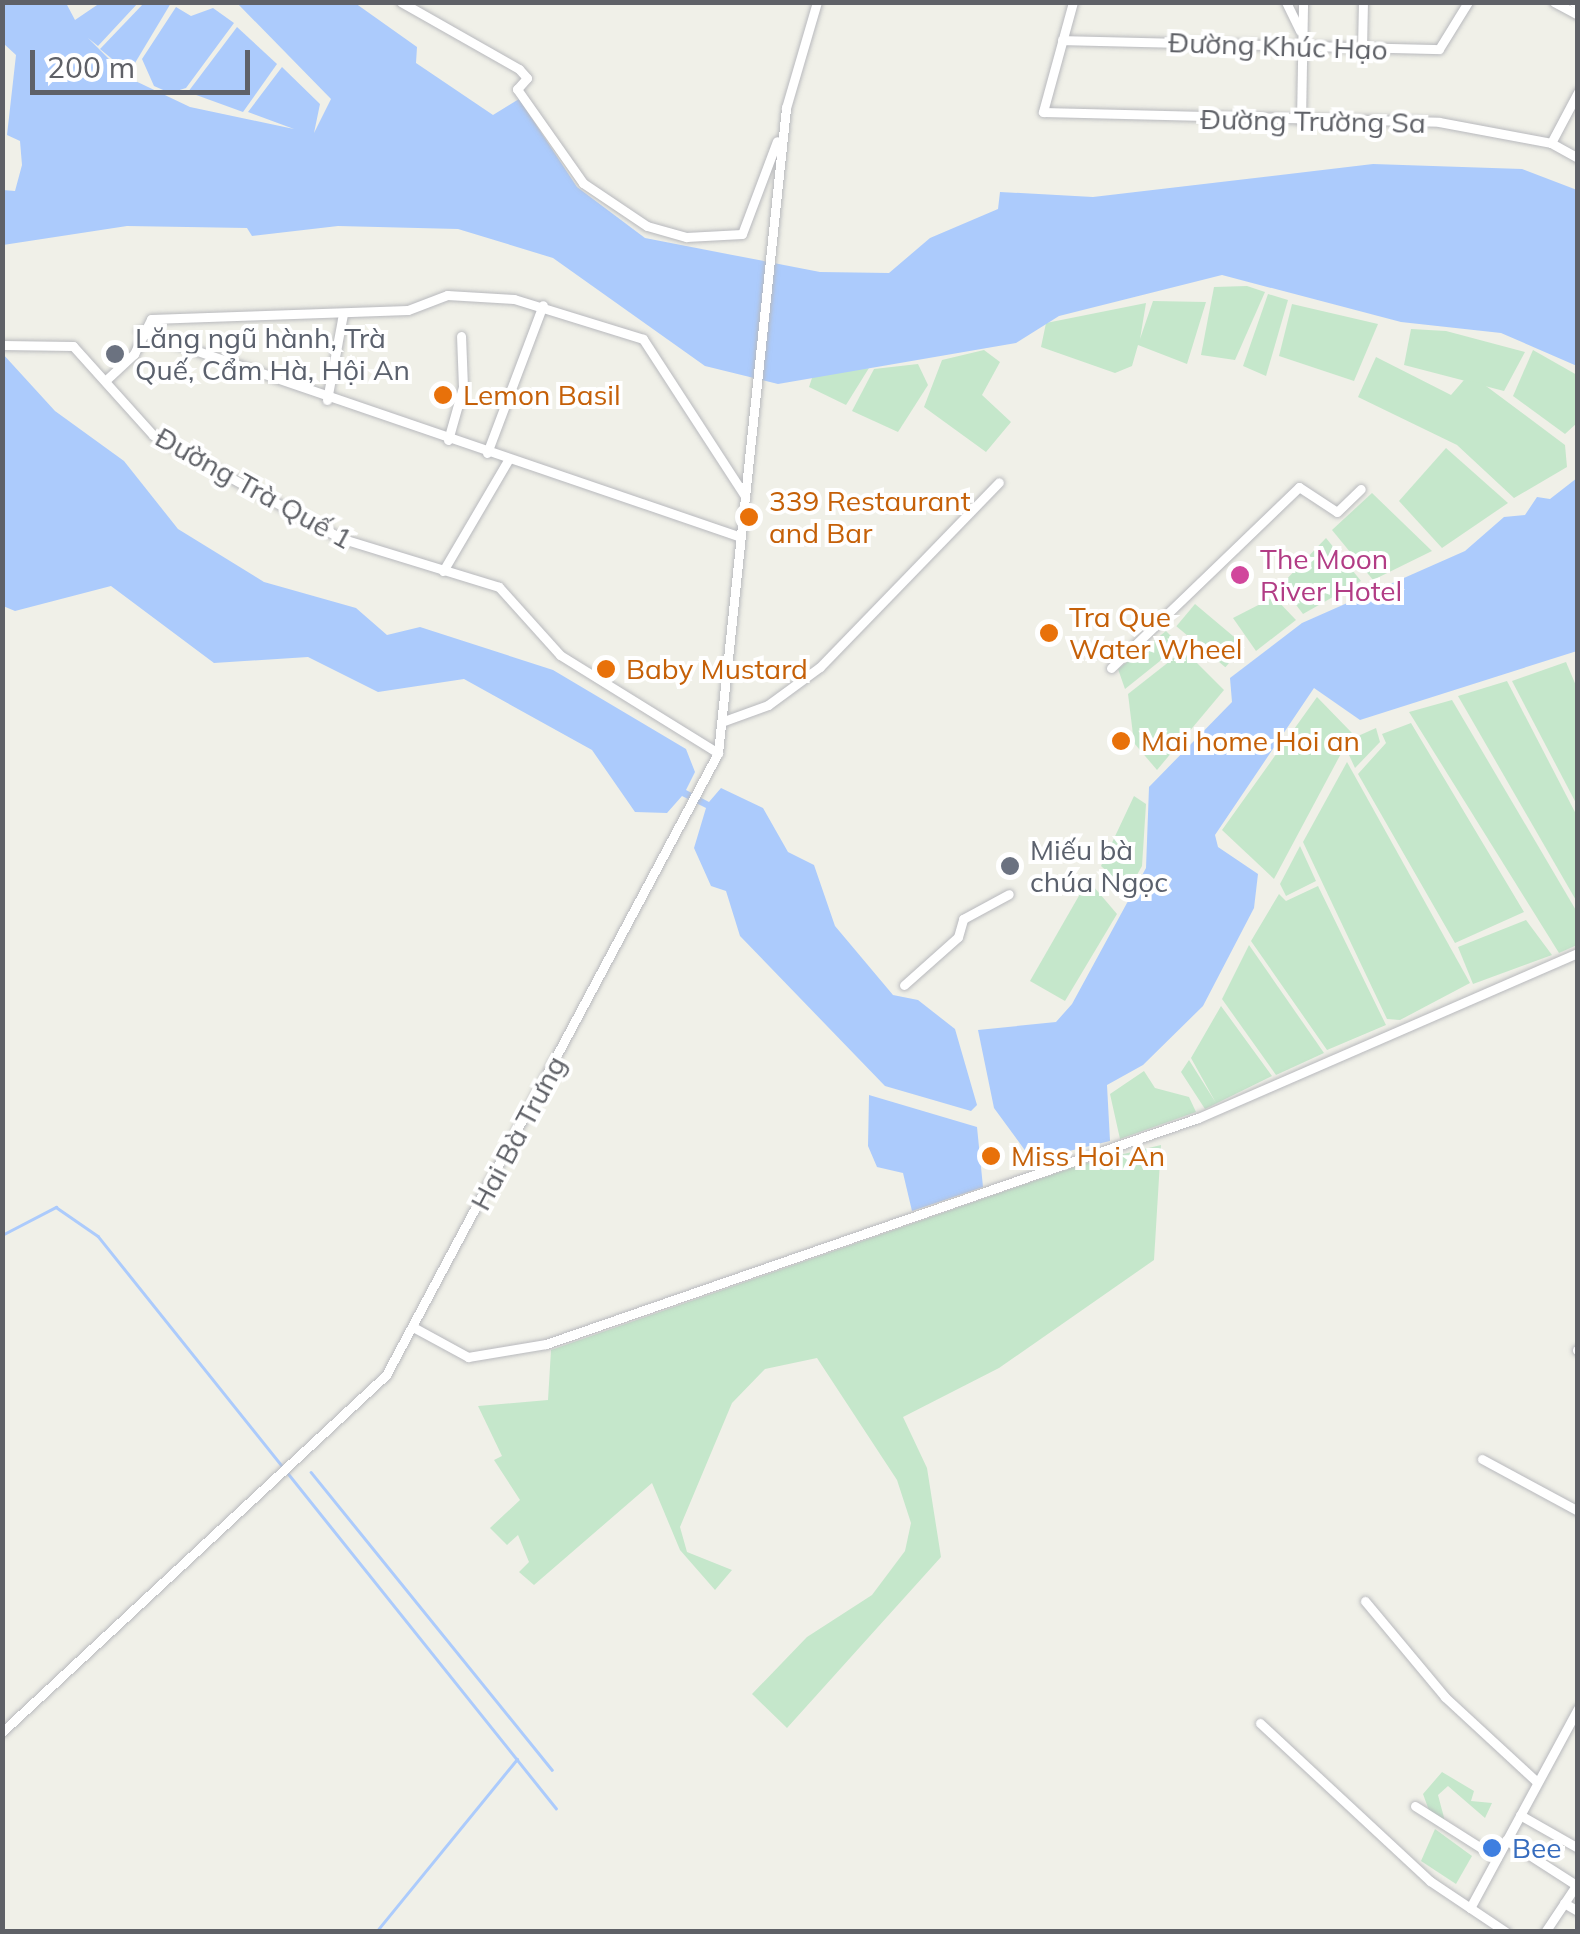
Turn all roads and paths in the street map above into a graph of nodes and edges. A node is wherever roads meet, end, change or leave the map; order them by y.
1 (401, 2) edge
2 (817, 2) edge
3 (1073, 2) edge
4 (1286, 2) edge
5 (1303, 2) edge
6 (1363, 2) edge
7 (1468, 2) edge
8 (1554, 2) edge
9 (1578, 15) edge
10 (1301, 34) junction
11 (1062, 40) junction
12 (1302, 46) junction
13 (1362, 49) junction
14 (1578, 92) edge
15 (785, 119) junction
16 (1301, 121) junction
17 (1550, 142) junction
18 (1578, 158) edge
19 (543, 304) junction
20 (342, 314) junction
21 (139, 331) junction
22 (460, 336) dead end
23 (3, 344) edge
24 (105, 381) junction
25 (327, 400) junction
26 (448, 440) junction
27 (488, 454) junction
28 (508, 460) junction
29 (1000, 482) dead end
30 (1360, 489) dead end
31 (745, 496) junction
32 (738, 536) junction
33 (443, 571) junction
34 (1111, 668) dead end
35 (724, 721) junction
36 (718, 753) junction
37 (1009, 894) dead end
38 (1578, 953) edge
39 (904, 985) dead end
40 (413, 1327) junction
41 (1482, 1459) dead end
42 (1578, 1511) edge
43 (1365, 1601) dead end
44 (1578, 1708) edge
45 (1260, 1723) dead end
46 (2, 1732) edge
47 (1538, 1782) junction
48 (1415, 1806) dead end
49 (1520, 1815) junction
50 (1506, 1840) junction
51 (1578, 1848) edge
52 (1497, 1858) junction
53 (1577, 1884) edge
54 (1564, 1902) junction
55 (1470, 1908) junction
56 (1578, 1912) edge
57 (1506, 1932) edge
58 (1545, 1932) edge

1 - 15 street
2 - 15 street
3 - 11 street
4 - 10 street
5 - 10 street
6 - 13 street
7 - 13 street, Đường Khúc Hạo
8 - 9 street
10 - 12 street
11 - 12 street, Đường Khúc Hạo
11 - 16 street, Đường Trường Sa
12 - 13 street, Đường Khúc Hạo
12 - 16 street
14 - 17 street
15 - 31 street, Hai Bà Trưng
16 - 17 street, Đường Trường Sa
17 - 18 street, Đường Trường Sa
19 - 20 street
19 - 27 street
19 - 31 street
20 - 21 street
20 - 25 street
21 - 24 street
21 - 25 street
22 - 26 street
23 - 24 street, Đường Trà Quế 1
24 - 33 street, Đường Trà Quế 1
25 - 26 street
26 - 27 street
27 - 28 street
28 - 32 street
28 - 33 street
29 - 35 street
30 - 34 street
31 - 32 street, Hai Bà Trưng
32 - 35 street, Hai Bà Trưng
33 - 36 street, Đường Trà Quế 1
35 - 36 street, Hai Bà Trưng
36 - 40 street, Hai Bà Trưng
37 - 39 street
38 - 40 street
40 - 46 street, Hai Bà Trưng
41 - 42 street
43 - 47 street
44 - 47 street
45 - 55 street
47 - 49 street
48 - 52 street
49 - 50 street
49 - 51 street
50 - 52 street
50 - 53 street
52 - 55 street
53 - 54 street
54 - 56 street
54 - 58 street
55 - 57 street

